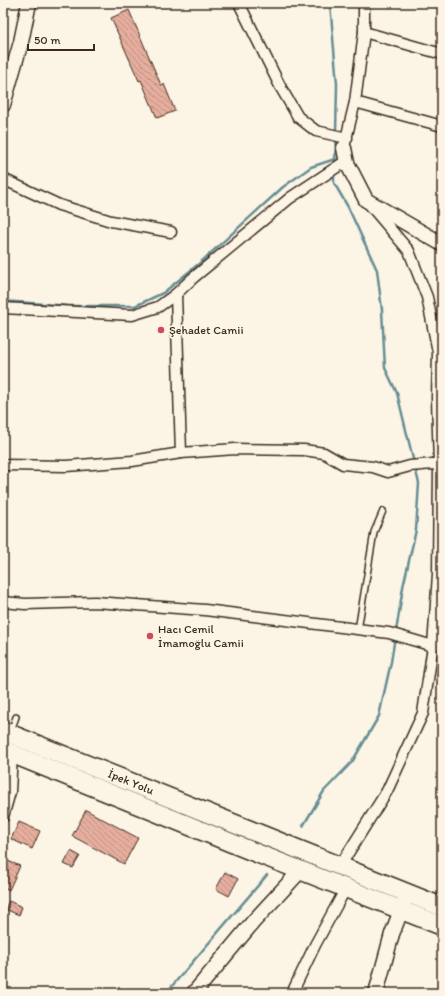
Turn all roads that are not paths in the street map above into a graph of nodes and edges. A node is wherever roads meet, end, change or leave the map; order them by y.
1 (29, 3) edge
2 (239, 3) edge
3 (364, 3) edge
4 (364, 32) junction
5 (442, 54) edge
6 (355, 102) junction
7 (3, 105) edge
8 (442, 126) edge
9 (344, 141) junction
10 (345, 163) junction
11 (3, 178) edge
12 (366, 200) junction
13 (171, 232) dead end
14 (442, 244) edge
15 (176, 294) junction
16 (3, 308) edge
17 (181, 452) junction
18 (3, 465) edge
19 (440, 467) edge
20 (440, 492) edge
21 (383, 511) dead end
22 (3, 602) edge
23 (358, 630) junction
24 (433, 646) junction
25 (10, 727) edge
26 (7, 752) edge
27 (3, 817) edge
28 (340, 866) junction
29 (295, 868) junction
30 (346, 888) junction
31 (407, 893) junction
32 (442, 907) edge
33 (401, 910) junction
34 (442, 926) edge
35 (194, 993) edge
36 (292, 993) edge
37 (376, 993) edge

1 - 7 street
2 - 9 street
3 - 4 street
4 - 5 street
4 - 6 street
6 - 8 street
6 - 9 street
9 - 10 street
10 - 12 street
10 - 15 street
11 - 13 street
12 - 14 street
12 - 19 street
15 - 16 street
15 - 17 street
17 - 18 street
17 - 19 street
19 - 20 street
20 - 24 street
21 - 23 lane
22 - 23 street
23 - 24 street
24 - 28 street
25 - 28 highway, İpek Yolu
26 - 27 street
26 - 29 highway, İpek Yolu
28 - 31 highway
29 - 30 highway
29 - 35 street
30 - 33 highway
30 - 36 street
31 - 32 highway
31 - 33 street
33 - 34 highway
33 - 37 street

